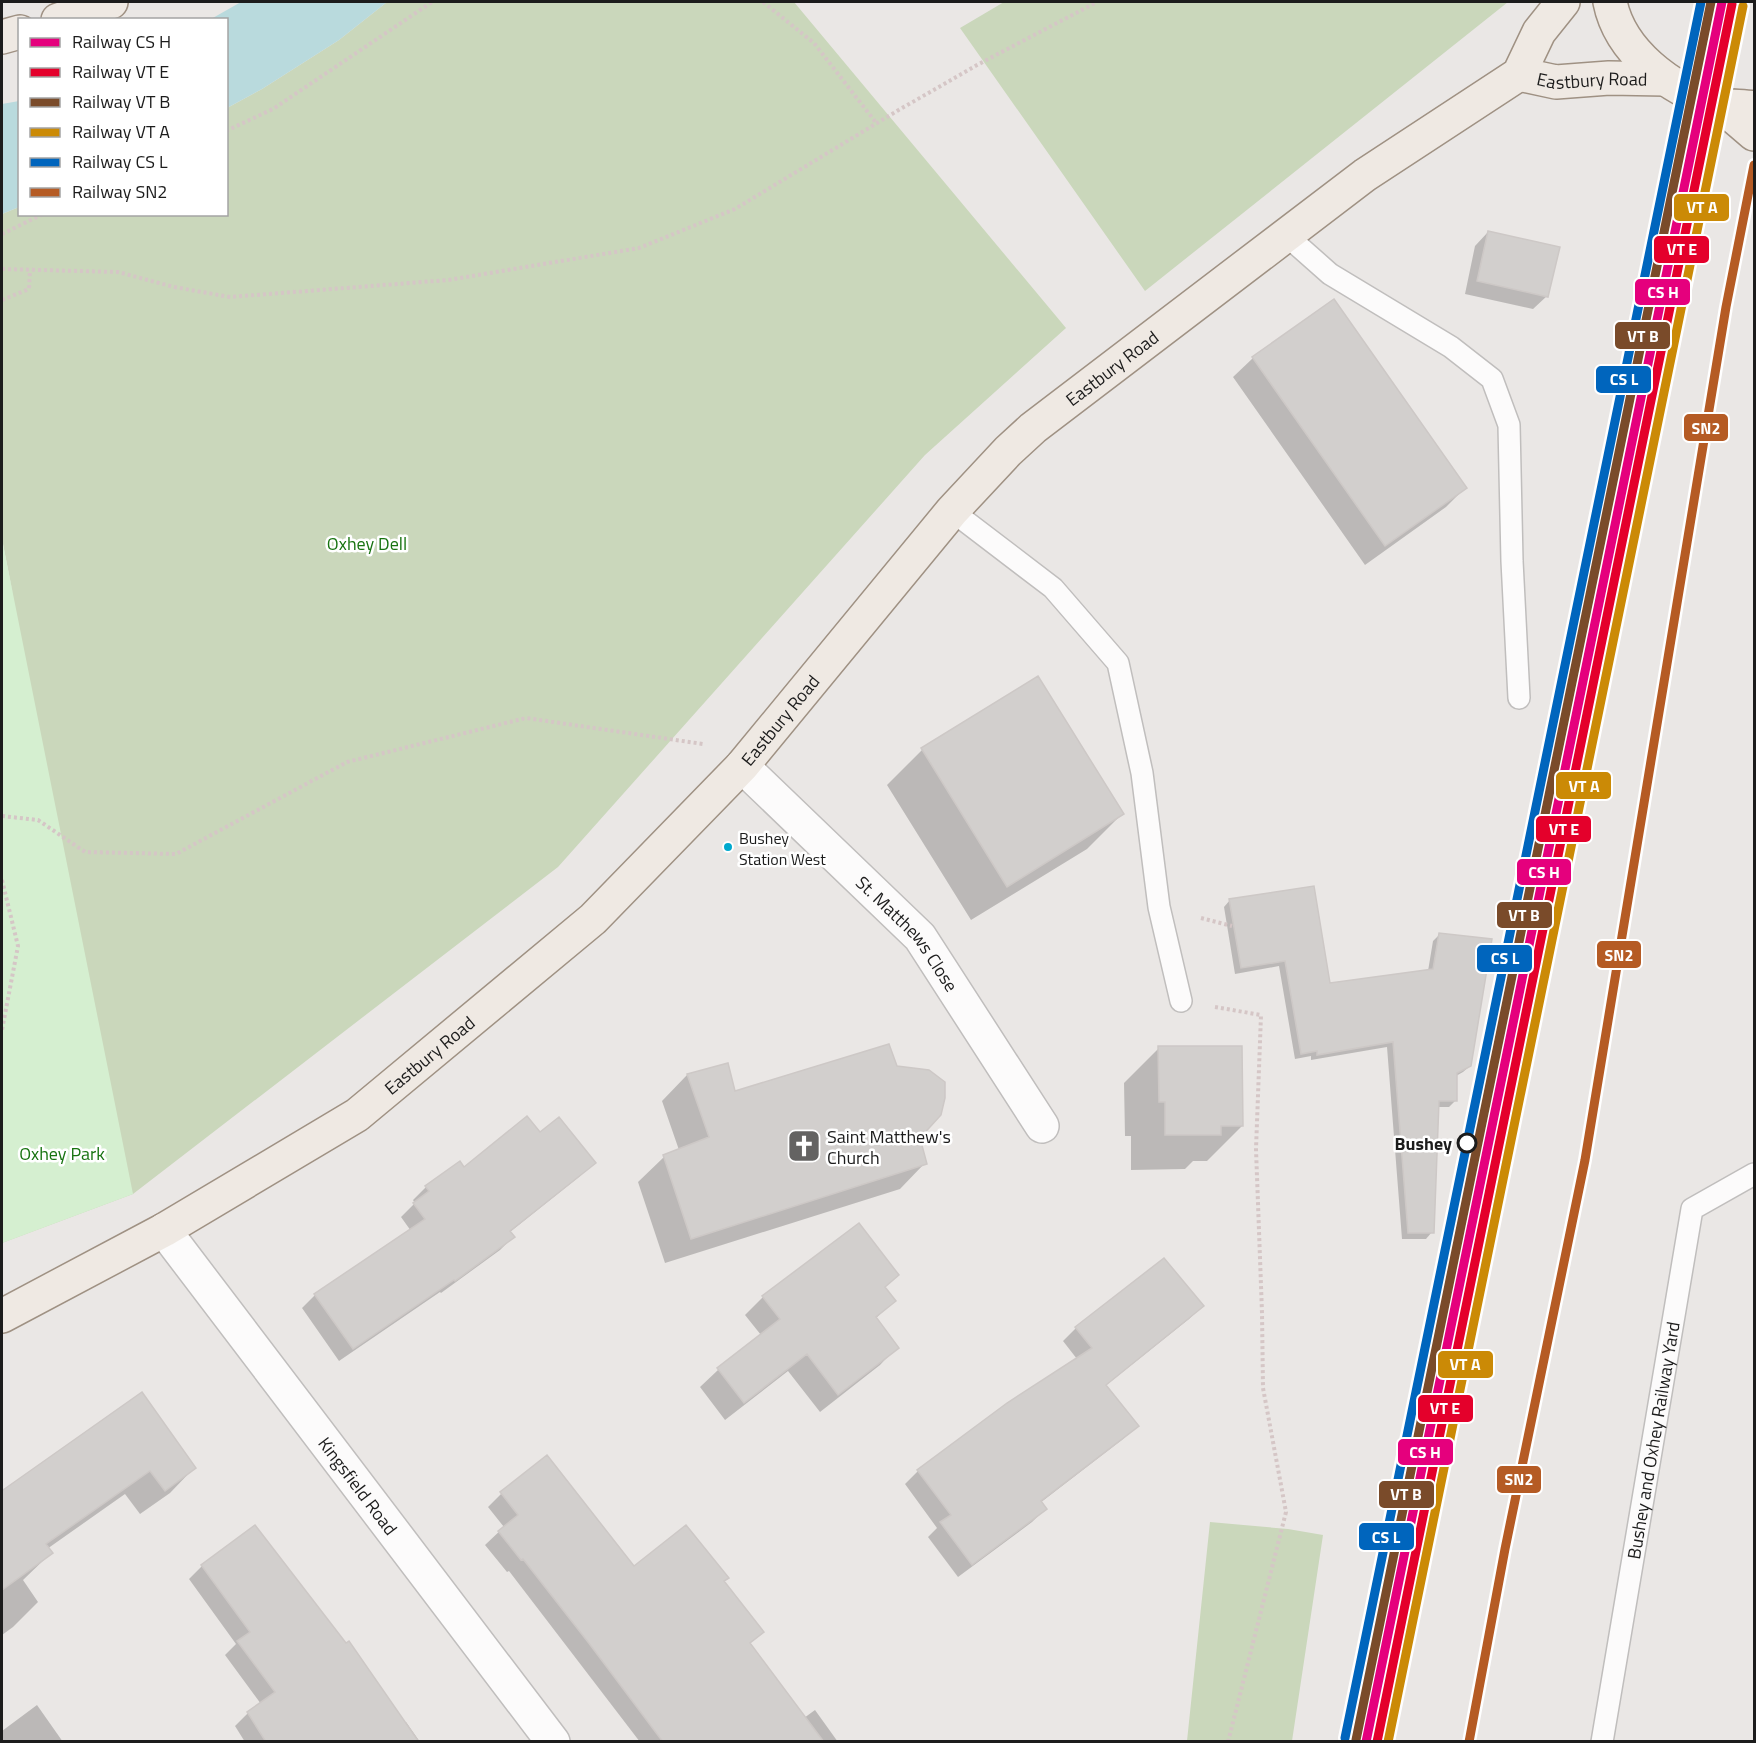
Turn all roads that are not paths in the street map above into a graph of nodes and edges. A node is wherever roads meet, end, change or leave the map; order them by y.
1 (111, 2) edge
2 (1563, 2) edge
3 (1610, 2) edge
4 (64, 18) edge
5 (18, 33) edge
6 (2, 38) edge
7 (1519, 74) junction
8 (1665, 79) junction
9 (1719, 104) junction
10 (1755, 108) edge
11 (1755, 134) edge
12 (1286, 235) junction
13 (952, 511) junction
14 (1519, 698) dead end
15 (742, 766) junction
16 (1181, 1001) road end
17 (1042, 1126) dead end
18 (1755, 1174) edge
19 (164, 1230) junction
20 (2, 1316) edge
21 (553, 1742) edge
22 (1602, 1742) edge

1 - 4 main road
2 - 7 main road, Eastbury Road
3 - 8 main road
5 - 6 main road
7 - 8 main road, Eastbury Road
7 - 12 main road, Eastbury Road
8 - 9 main road
9 - 10 main road
9 - 11 main road
12 - 13 main road, Eastbury Road
12 - 14 lane
13 - 15 main road, Eastbury Road
13 - 16 lane
15 - 17 street, St. Matthews Close
15 - 19 main road, Eastbury Road
18 - 22 lane, Bushey and Oxhey Railway Yard
19 - 20 main road, Eastbury Road
19 - 21 street, Kingsfield Road

